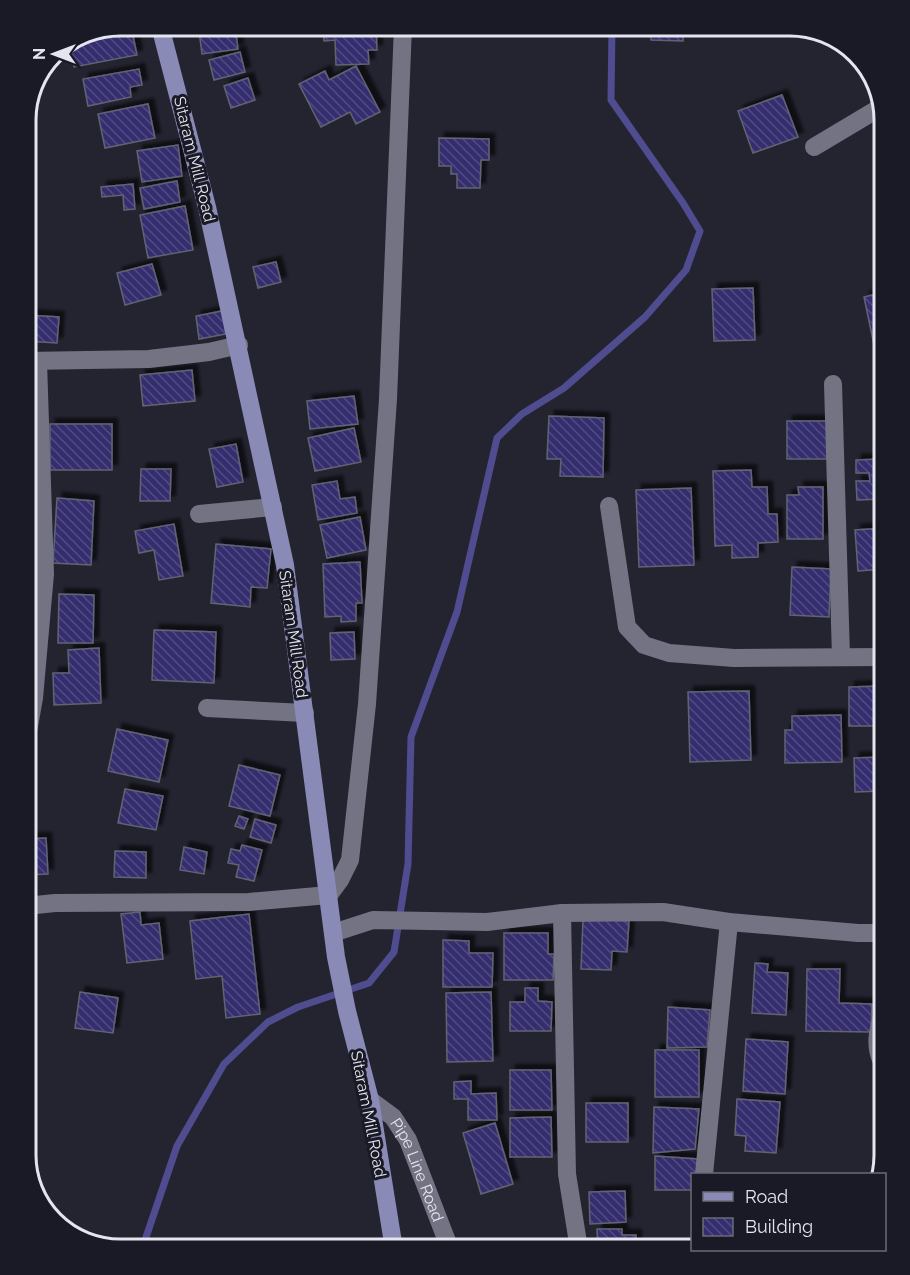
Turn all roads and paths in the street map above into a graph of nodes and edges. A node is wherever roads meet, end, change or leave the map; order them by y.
1 (163, 36) edge
2 (403, 36) edge
3 (873, 112) edge
4 (814, 147) dead end
5 (239, 345) junction
6 (36, 361) edge
7 (833, 384) dead end
8 (36, 423) edge
9 (609, 506) dead end
10 (273, 507) junction
11 (199, 514) dead end
12 (36, 547) edge
13 (44, 547) junction
14 (841, 657) junction
15 (874, 657) edge
16 (36, 675) edge
17 (207, 708) dead end
18 (305, 713) junction
19 (329, 895) junction
20 (36, 905) edge
21 (562, 913) junction
22 (729, 922) junction
23 (333, 933) junction
24 (874, 933) edge
25 (370, 1100) junction
26 (704, 1173) edge
27 (392, 1239) edge
28 (446, 1239) edge
29 (577, 1239) edge

1 - 5 main road, Sitaram Mill Road
2 - 19 street
3 - 4 street
5 - 6 street
5 - 10 main road, Sitaram Mill Road
7 - 14 street
8 - 13 street
9 - 14 street
10 - 11 street
10 - 18 main road, Sitaram Mill Road
12 - 13 street
13 - 16 street
14 - 15 street
17 - 18 street
18 - 19 main road, Sitaram Mill Road
19 - 20 street
19 - 23 main road, Sitaram Mill Road
21 - 22 street
21 - 23 street
21 - 29 street
22 - 24 street
22 - 26 street
23 - 25 main road, Sitaram Mill Road
25 - 27 main road, Sitaram Mill Road
25 - 28 street, Pipe Line Road

